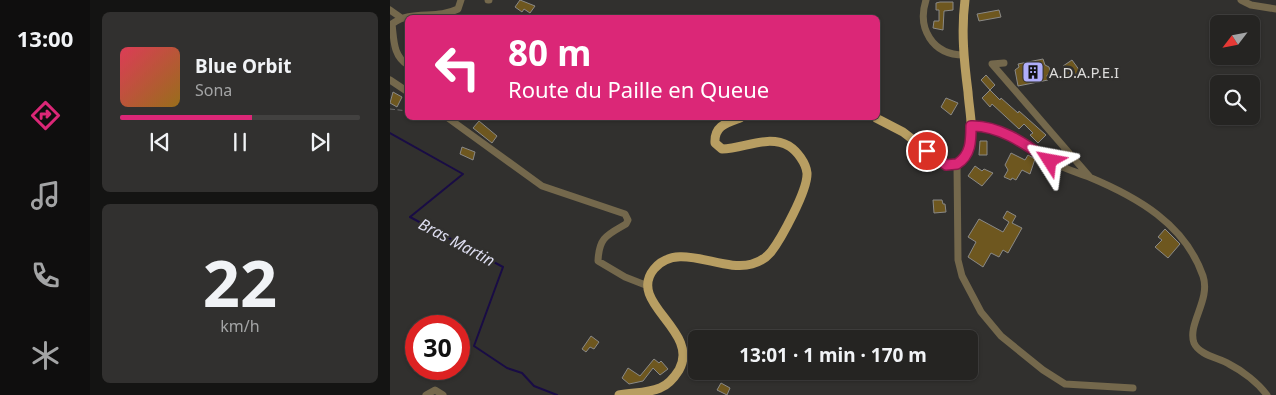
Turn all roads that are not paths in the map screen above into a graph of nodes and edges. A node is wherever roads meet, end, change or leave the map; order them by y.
1 (461, 0) edge
2 (926, 0) edge
3 (964, 0) edge
4 (1241, 0) edge
5 (1276, 9) edge
6 (390, 10) edge
7 (445, 15) edge
8 (400, 17) junction
9 (405, 17) edge
10 (964, 55) junction
11 (405, 63) edge
12 (1004, 63) dead end
13 (390, 80) edge
14 (405, 90) edge
15 (451, 120) edge
16 (734, 120) edge
17 (880, 120) edge
18 (971, 126) junction
19 (957, 164) junction
20 (1091, 178) junction
21 (648, 286) junction
22 (1133, 388) dead end
23 (426, 395) edge
24 (443, 395) edge
25 (619, 395) edge
26 (1267, 395) edge

1 - 7 street
2 - 10 street
3 - 10 main road
4 - 5 street
6 - 8 street
8 - 9 street
8 - 11 street
10 - 18 main road
12 - 20 street
13 - 14 street
15 - 21 street
16 - 21 main road
17 - 19 main road
18 - 19 main road
18 - 20 street
19 - 22 street
20 - 26 street
21 - 25 main road
23 - 24 street

